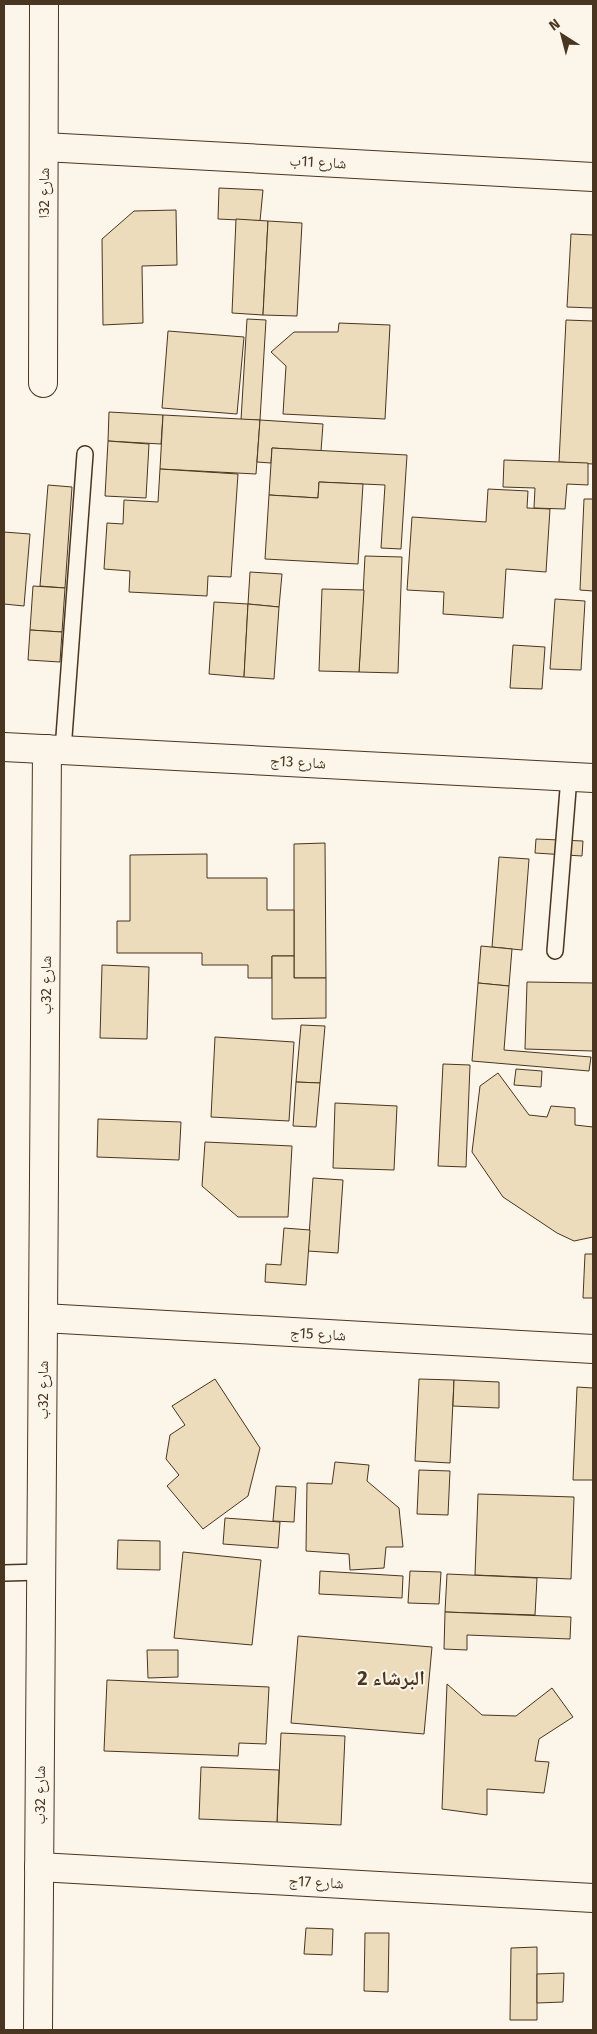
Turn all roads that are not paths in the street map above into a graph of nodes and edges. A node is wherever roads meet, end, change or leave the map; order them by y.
1 (44, 4) edge
2 (44, 147) junction
3 (593, 177) edge
4 (43, 383) dead end
5 (85, 454) dead end
6 (4, 747) edge
7 (55, 750) junction
8 (581, 777) edge
9 (555, 951) dead end
10 (43, 1318) junction
11 (593, 1349) edge
12 (41, 1572) junction
13 (4, 1573) edge
14 (39, 1866) junction
15 (593, 1898) edge
16 (38, 2030) edge

1 - 2 street, شارع 32ا
2 - 3 street, شارع 11ب
2 - 4 street, شارع 32ا
5 - 7 lane
6 - 7 street, شارع 13ج
7 - 8 street, شارع 13ج
7 - 10 street, شارع 32ب
8 - 9 lane
10 - 11 street, شارع 15ج
10 - 12 street, شارع 32ب
12 - 13 lane
12 - 14 street, شارع 32ب
14 - 15 street, شارع 17ج
14 - 16 street, شارع 32ب

